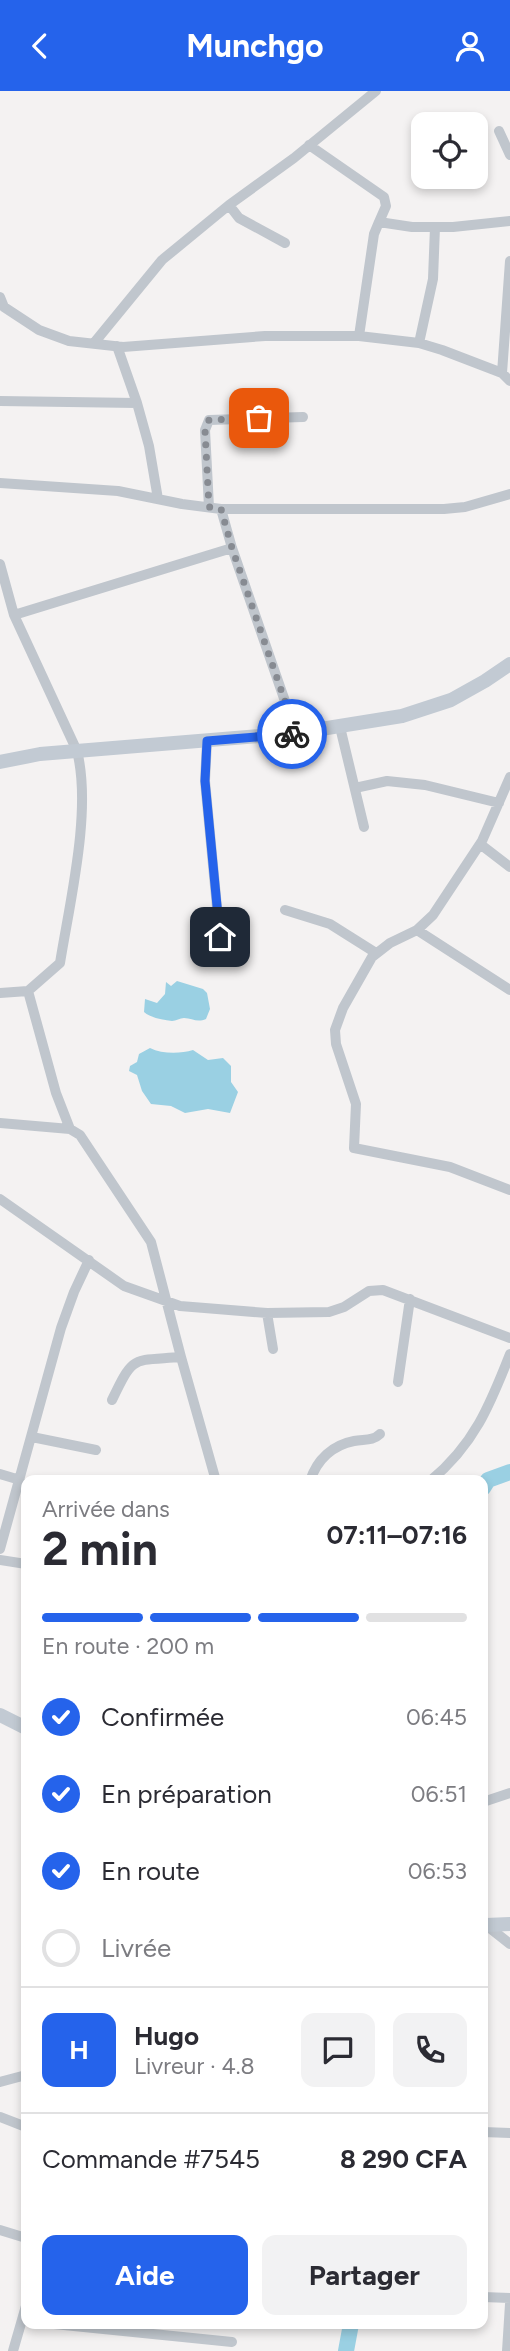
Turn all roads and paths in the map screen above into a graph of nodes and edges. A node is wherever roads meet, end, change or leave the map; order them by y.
1 (376, 91) edge
2 (499, 131) dead end
3 (309, 145) junction
4 (510, 155) edge
5 (229, 205) junction
6 (510, 221) edge
7 (379, 222) junction
8 (435, 227) junction
9 (285, 243) dead end
10 (510, 261) edge
11 (1, 304) edge
12 (508, 316) edge
13 (359, 336) junction
14 (419, 343) junction
15 (94, 344) junction
16 (117, 346) junction
17 (506, 377) edge
18 (0, 401) edge
19 (137, 403) junction
20 (303, 417) dead end
21 (0, 484) edge
22 (510, 494) edge
23 (158, 499) junction
24 (209, 507) junction
25 (221, 509) junction
26 (232, 548) junction
27 (0, 565) edge
28 (4, 595) edge
29 (14, 615) junction
30 (510, 664) edge
31 (340, 727) junction
32 (296, 733) junction
33 (207, 741) junction
34 (77, 751) junction
35 (0, 762) edge
36 (510, 776) edge
37 (355, 787) junction
38 (499, 803) junction
39 (364, 827) dead end
40 (480, 844) junction
41 (510, 867) edge
42 (285, 910) dead end
43 (417, 930) junction
44 (376, 953) junction
45 (222, 960) dead end
46 (28, 991) junction
47 (510, 991) edge
48 (0, 993) edge
49 (0, 1123) edge
50 (70, 1129) junction
51 (510, 1190) edge
52 (0, 1199) edge
53 (89, 1260) junction
54 (410, 1299) junction
55 (167, 1301) junction
56 (267, 1313) junction
57 (510, 1338) edge
58 (273, 1349) dead end
59 (510, 1355) edge
60 (181, 1357) junction
61 (398, 1382) dead end
62 (112, 1400) dead end
63 (380, 1434) dead end
64 (32, 1437) junction
65 (96, 1450) dead end
66 (0, 1474) edge
67 (21, 1475) edge
68 (214, 1475) edge
69 (312, 1475) edge
70 (437, 1475) edge
71 (21, 1476) edge
72 (20, 1480) junction
73 (0, 1549) edge
74 (0, 1560) edge
75 (21, 1563) edge
76 (0, 1715) edge
77 (21, 1726) edge
78 (510, 1793) edge
79 (488, 1801) edge
80 (488, 1924) edge
81 (510, 1924) edge
82 (488, 1926) edge
83 (510, 1944) edge
84 (21, 2076) edge
85 (0, 2082) edge
86 (0, 2117) edge
87 (21, 2125) edge
88 (488, 2132) edge
89 (510, 2133) edge
90 (0, 2230) edge
91 (21, 2236) edge
92 (488, 2297) edge
93 (510, 2298) edge
94 (510, 2304) edge
95 (21, 2329) edge
96 (101, 2329) edge
97 (177, 2329) edge
98 (176, 2337) junction
99 (232, 2342) dead end
100 (13, 2351) edge
101 (507, 2351) edge

1 - 3 street
2 - 4 street
3 - 5 street
3 - 7 street
5 - 9 street
5 - 15 street
6 - 8 street
7 - 8 street
7 - 13 street
8 - 14 street
10 - 12 street
11 - 15 street
12 - 17 street
13 - 14 street
13 - 16 street
14 - 17 street
15 - 16 street
16 - 19 street
18 - 19 street
19 - 23 street
20 - 24 street
21 - 23 street
22 - 25 street
23 - 24 street
24 - 25 street
25 - 26 street
26 - 29 street
26 - 32 street
27 - 28 street
28 - 29 street
29 - 34 street
30 - 31 street
31 - 32 street
31 - 37 street
32 - 33 street
33 - 34 street
33 - 45 street
34 - 35 street
34 - 46 street
36 - 38 street
37 - 38 street
37 - 39 street
38 - 40 street
40 - 41 street
40 - 43 street
42 - 44 street
43 - 44 street
43 - 47 street
44 - 51 street
46 - 48 street
46 - 50 street
49 - 50 street
50 - 55 street
52 - 53 street
53 - 55 street
53 - 64 street
54 - 56 street
54 - 57 street
54 - 61 street
55 - 56 street
55 - 60 street
56 - 58 street
59 - 70 street
60 - 62 street
60 - 68 street
63 - 69 street
64 - 65 street
64 - 67 street
66 - 72 street
71 - 72 street
72 - 73 street
74 - 75 street
76 - 77 street
78 - 79 street
80 - 81 street
82 - 83 street
84 - 85 street
86 - 87 street
88 - 89 street
90 - 91 street
92 - 93 street
94 - 101 street
95 - 100 street
96 - 98 street
97 - 98 street
98 - 99 street

